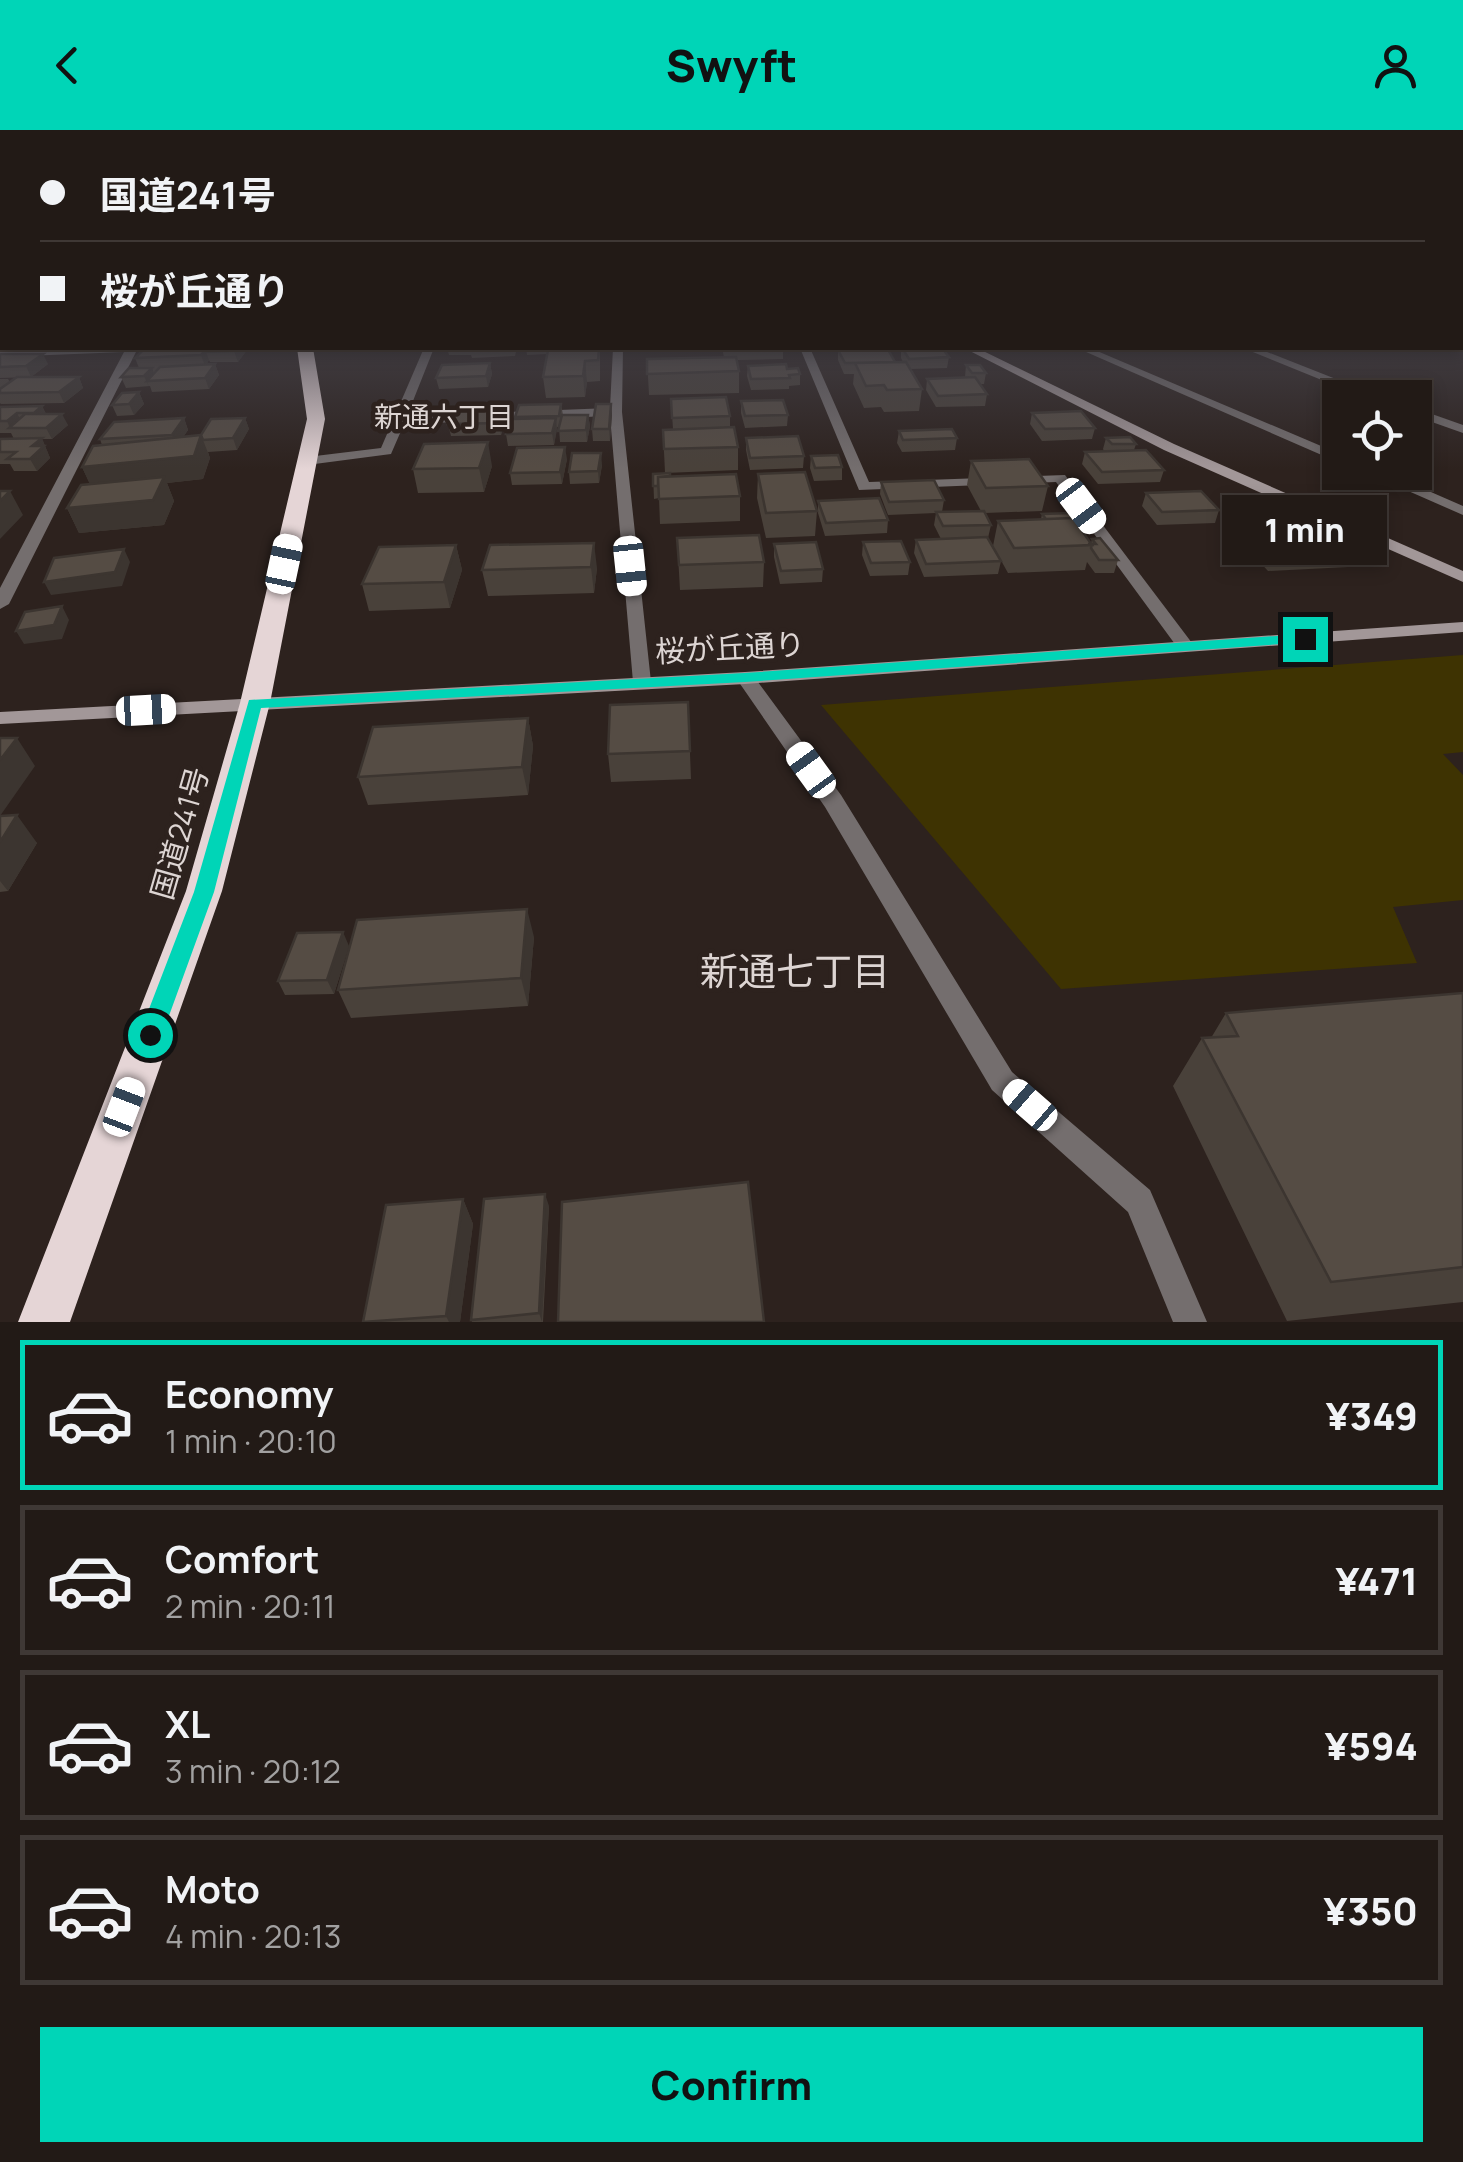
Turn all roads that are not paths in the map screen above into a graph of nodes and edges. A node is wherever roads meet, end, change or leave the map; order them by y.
1 (127, 358) edge
2 (306, 358) edge
3 (426, 358) edge
4 (618, 358) edge
5 (810, 358) edge
6 (988, 358) edge
7 (1104, 358) edge
8 (1273, 358) edge
9 (1331, 380) edge
10 (616, 412) junction
11 (1432, 418) edge
12 (397, 420) junction
13 (1463, 428) edge
14 (1322, 451) edge
15 (307, 461) junction
16 (1414, 490) edge
17 (1463, 511) edge
18 (1463, 578) edge
19 (0, 604) edge
20 (1463, 627) edge
21 (1186, 647) junction
22 (745, 678) junction
23 (642, 682) junction
24 (255, 703) junction
25 (0, 718) edge
26 (44, 1322) edge
27 (1190, 1322) edge

1 - 19 street
2 - 15 highway, 国道241号
3 - 12 street
4 - 10 street
5 - 21 street
6 - 18 street
7 - 14 street
8 - 9 street
10 - 12 street
10 - 23 street
11 - 13 street
12 - 15 street
15 - 24 highway, 国道241号
16 - 17 street
20 - 21 street, 桜が丘通り
21 - 22 street, 桜が丘通り
22 - 23 street, 桜が丘通り
22 - 27 street
23 - 24 street, 桜が丘通り
24 - 25 street, 桜が丘通り
24 - 26 highway, 国道241号

